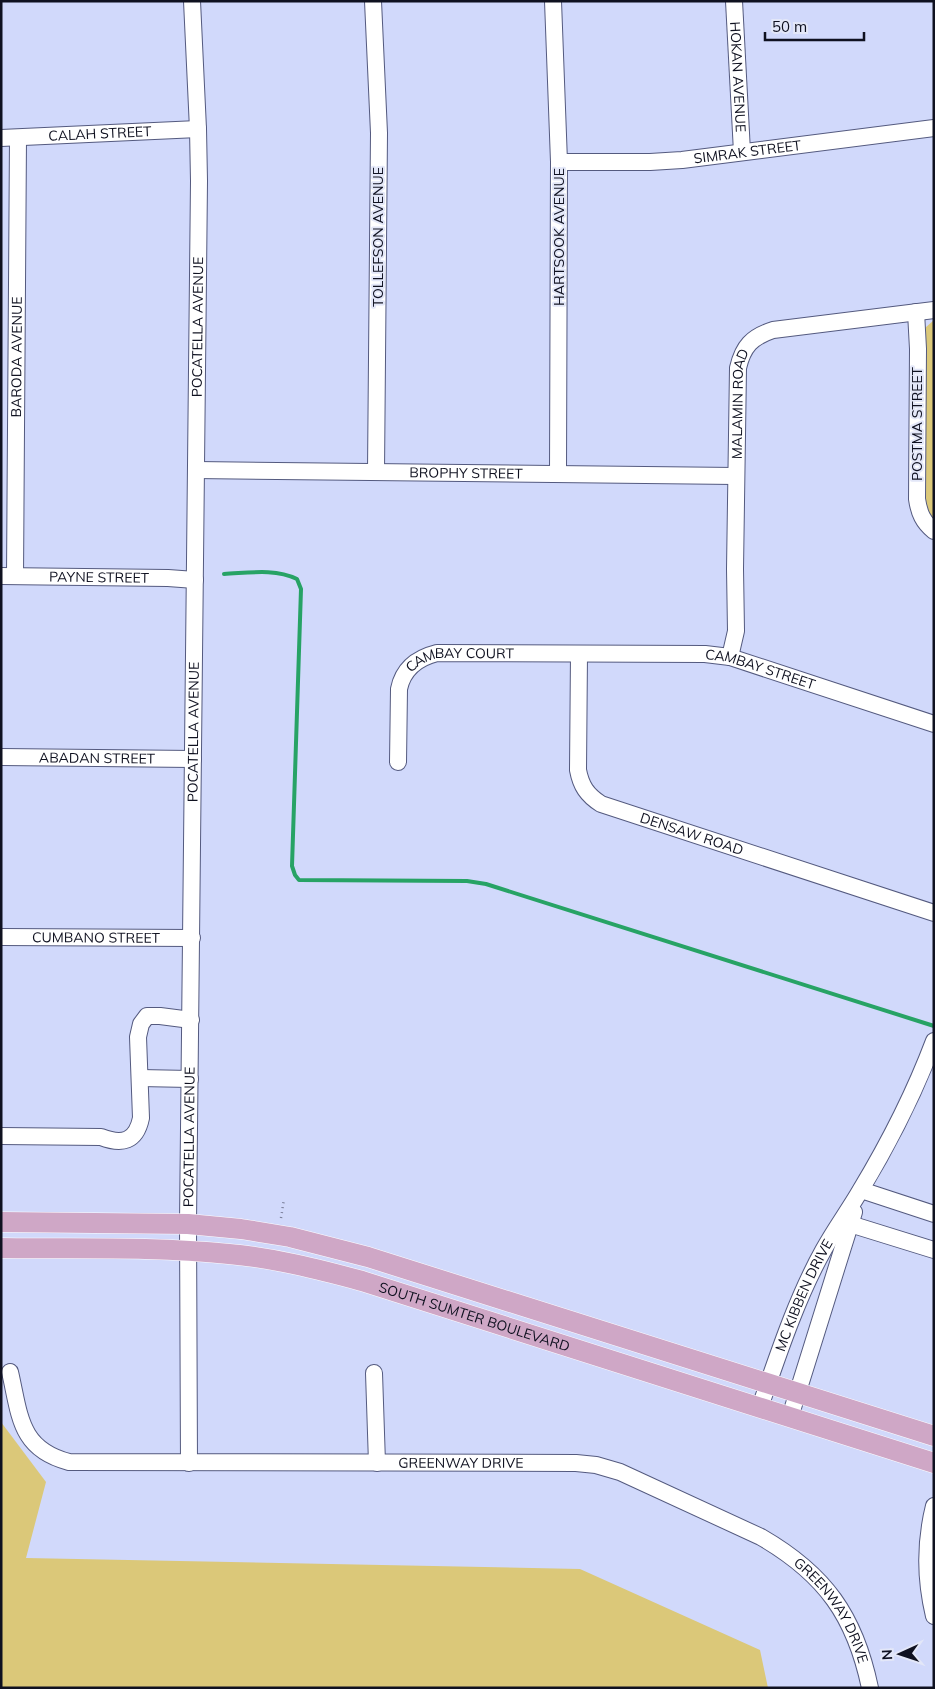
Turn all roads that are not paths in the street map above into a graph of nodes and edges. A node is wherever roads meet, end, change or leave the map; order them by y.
1 (192, 1) edge
2 (373, 1) edge
3 (553, 1) edge
4 (734, 1) edge
5 (934, 128) edge
6 (198, 129) junction
7 (1, 138) edge
8 (18, 138) junction
9 (742, 152) junction
10 (559, 162) junction
11 (934, 310) edge
12 (916, 312) junction
13 (196, 470) junction
14 (376, 472) junction
15 (558, 473) junction
16 (736, 476) junction
17 (934, 531) edge
18 (8, 576) edge
19 (195, 580) junction
20 (579, 654) junction
21 (730, 657) junction
22 (934, 724) edge
23 (1, 757) edge
24 (193, 759) junction
25 (398, 762) dead end
26 (934, 913) edge
27 (1, 937) edge
28 (192, 938) junction
29 (191, 1020) junction
30 (934, 1041) edge
31 (140, 1078) junction
32 (190, 1078) junction
33 (1, 1136) edge
34 (861, 1190) junction
35 (934, 1214) edge
36 (1, 1222) edge
37 (188, 1224) junction
38 (850, 1224) junction
39 (1, 1248) edge
40 (934, 1250) edge
41 (188, 1251) junction
42 (10, 1372) dead end
43 (374, 1373) dead end
44 (768, 1384) junction
45 (797, 1393) junction
46 (760, 1407) junction
47 (790, 1417) junction
48 (934, 1436) edge
49 (377, 1462) junction
50 (189, 1463) junction
51 (934, 1463) edge
52 (934, 1506) edge
53 (934, 1616) edge
54 (870, 1688) edge

1 - 6 street, POCATELLA AVENUE
2 - 14 street, TOLLEFSON AVENUE
3 - 10 street, HARTSOOK AVENUE
4 - 9 street, HOKAN AVENUE
5 - 9 street, SIMRAK STREET
6 - 8 street, CALAH STREET
6 - 13 street, POCATELLA AVENUE
7 - 8 street, CALAH STREET
8 - 18 street, BARODA AVENUE
9 - 10 street, SIMRAK STREET
10 - 15 street, HARTSOOK AVENUE
11 - 12 street, MALAMIN ROAD
12 - 16 street, MALAMIN ROAD
12 - 17 street, POSTMA STREET
13 - 14 street, BROPHY STREET
13 - 19 street, POCATELLA AVENUE
14 - 15 street, BROPHY STREET
15 - 16 street, BROPHY STREET
16 - 21 street, MALAMIN ROAD
18 - 19 street, PAYNE STREET
19 - 24 street, POCATELLA AVENUE
20 - 21 street, CAMBAY STREET
20 - 25 street, CAMBAY COURT
20 - 26 street, DENSAW ROAD
21 - 22 street, CAMBAY STREET
23 - 24 street, ABADAN STREET
24 - 28 street, POCATELLA AVENUE
27 - 28 street, CUMBANO STREET
28 - 29 street, POCATELLA AVENUE
29 - 31 street
29 - 32 street, POCATELLA AVENUE
30 - 34 street, MC KIBBEN DRIVE
31 - 32 street
31 - 33 street
32 - 37 street, POCATELLA AVENUE
34 - 35 street
34 - 38 street, MC KIBBEN DRIVE
34 - 44 street, MC KIBBEN DRIVE
36 - 37 main road, SOUTH SUMTER BOULEVARD
37 - 41 street, POCATELLA AVENUE
37 - 44 main road, SOUTH SUMTER BOULEVARD
38 - 40 street
38 - 45 street, MC KIBBEN DRIVE
39 - 41 main road, SOUTH SUMTER BOULEVARD
41 - 46 main road, SOUTH SUMTER BOULEVARD
41 - 50 street, POCATELLA AVENUE
42 - 50 street, GREENWAY DRIVE
43 - 49 street
44 - 45 main road, SOUTH SUMTER BOULEVARD
44 - 46 street, MC KIBBEN DRIVE
45 - 47 street, MC KIBBEN DRIVE
45 - 48 main road, SOUTH SUMTER BOULEVARD
46 - 47 main road, SOUTH SUMTER BOULEVARD
47 - 51 main road, SOUTH SUMTER BOULEVARD
49 - 50 street, GREENWAY DRIVE
49 - 54 street, GREENWAY DRIVE
52 - 53 street

